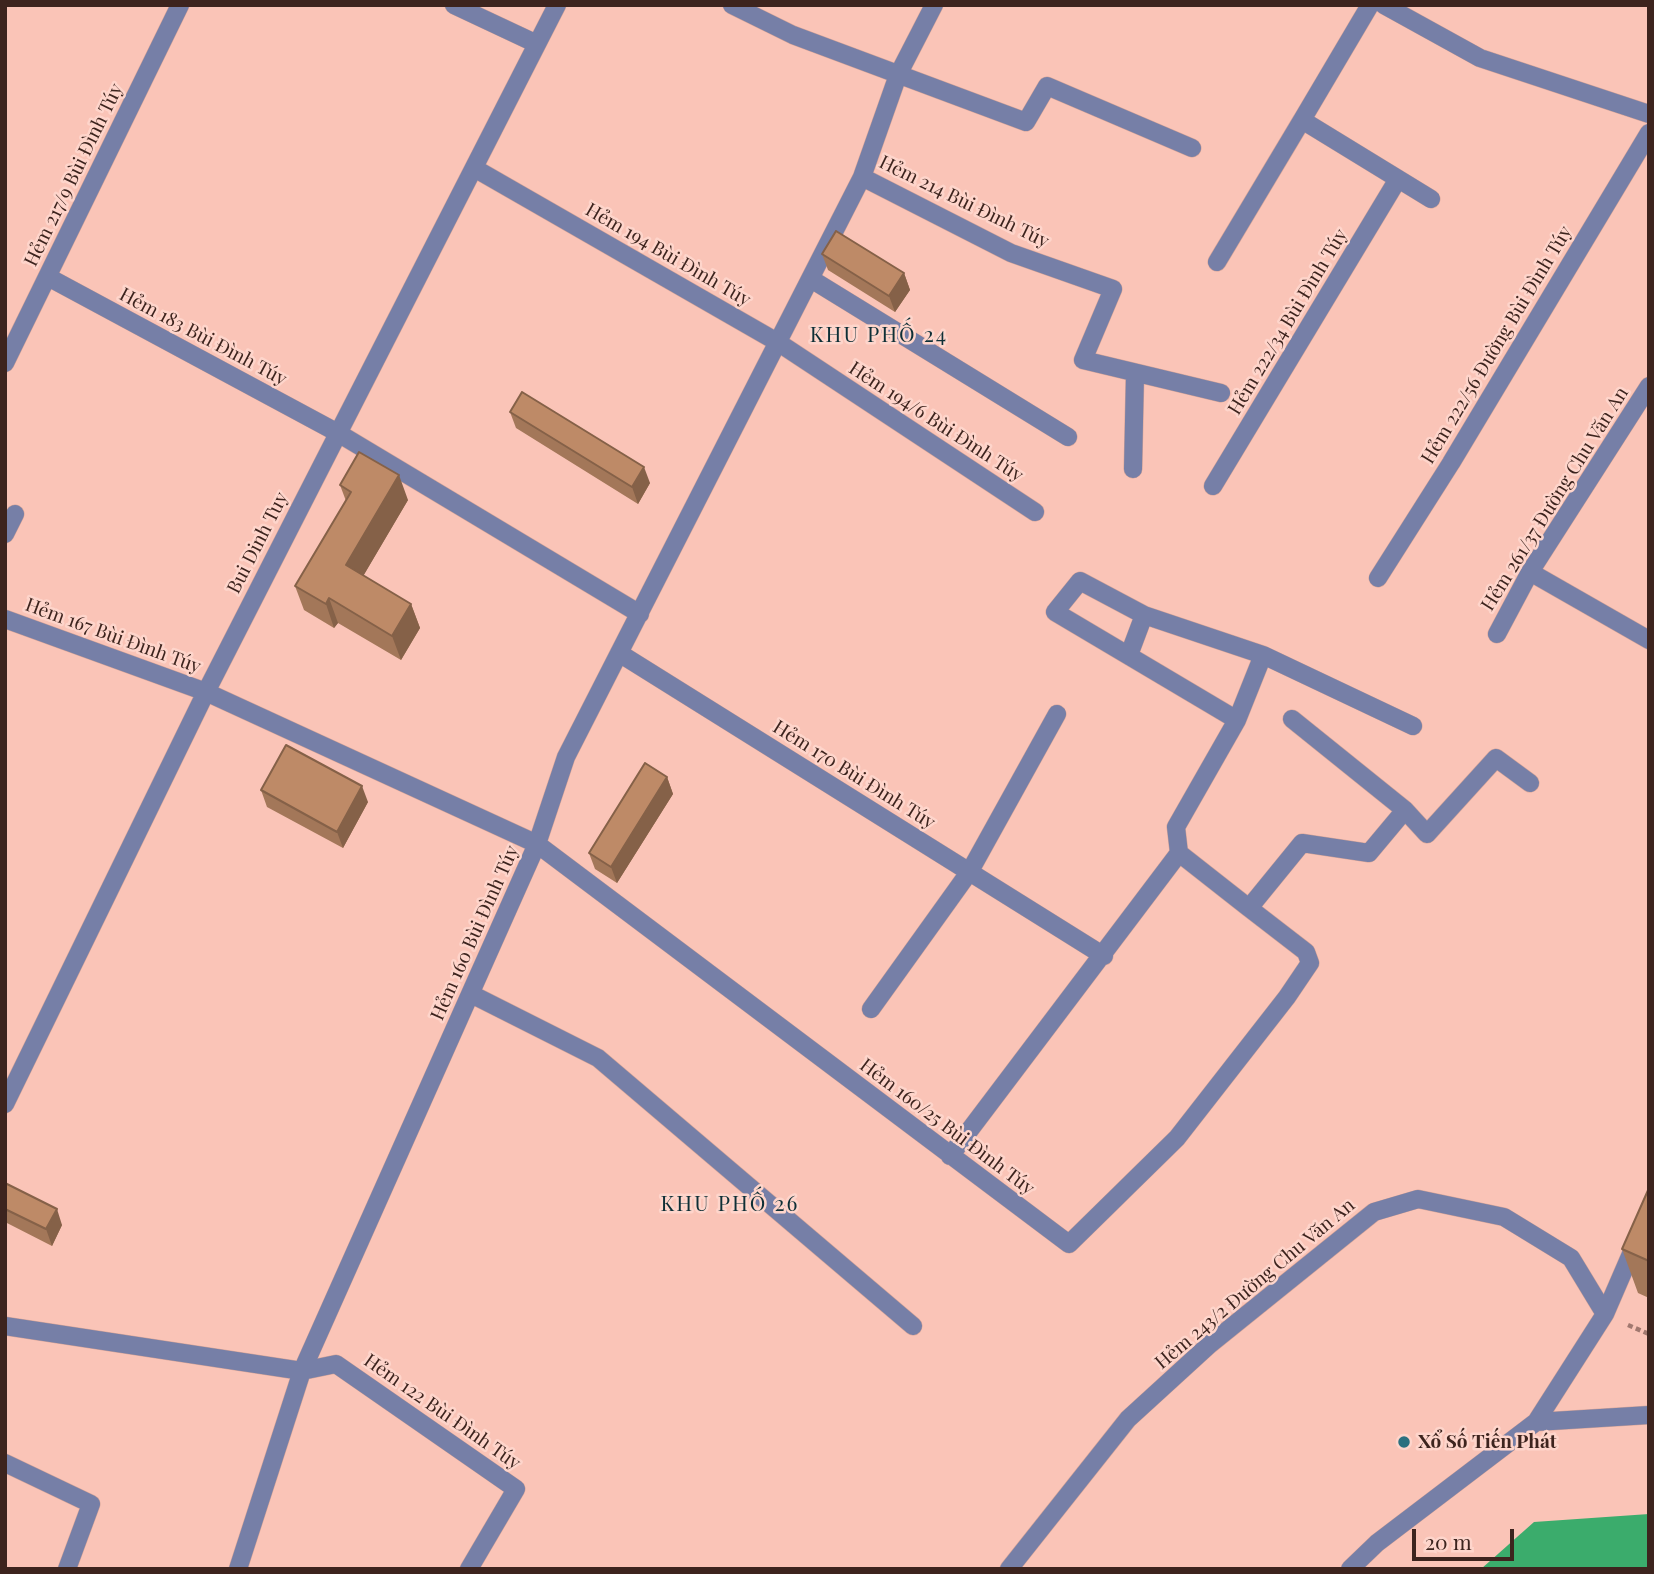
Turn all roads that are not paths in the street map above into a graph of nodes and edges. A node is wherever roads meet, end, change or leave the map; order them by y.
1 (180, 5) edge
2 (454, 5) edge
3 (557, 5) edge
4 (732, 5) edge
5 (934, 5) edge
6 (1370, 5) edge
7 (1384, 5) edge
8 (537, 44) junction
9 (898, 75) junction
10 (1649, 114) edge
11 (1302, 120) junction
12 (1649, 133) edge
13 (1192, 148) dead end
14 (474, 167) junction
15 (862, 177) junction
16 (1398, 179) junction
17 (1431, 199) dead end
18 (1217, 262) dead end
19 (48, 277) junction
20 (811, 279) junction
21 (779, 343) junction
22 (5, 363) edge
23 (1135, 374) junction
24 (1649, 386) edge
25 (1221, 393) dead end
26 (338, 433) junction
27 (1068, 437) dead end
28 (1133, 469) dead end
29 (1213, 486) dead end
30 (1035, 512) dead end
31 (15, 514) dead end
32 (5, 534) edge
33 (1530, 572) junction
34 (1378, 578) dead end
35 (640, 614) junction
36 (1144, 615) junction
37 (5, 619) edge
38 (1497, 634) dead end
39 (1649, 640) edge
40 (619, 653) junction
41 (1129, 655) junction
42 (1263, 655) junction
43 (206, 692) junction
44 (1057, 715) dead end
45 (1292, 719) dead end
46 (1237, 720) junction
47 (1413, 726) dead end
48 (1530, 783) dead end
49 (1405, 810) junction
50 (537, 844) junction
51 (1180, 853) junction
52 (970, 872) junction
53 (1249, 908) junction
54 (1104, 956) junction
55 (471, 994) junction
56 (871, 1009) dead end
57 (5, 1104) edge
58 (950, 1156) junction
59 (1642, 1227) edge
60 (1605, 1314) junction
61 (5, 1326) edge
62 (913, 1326) dead end
63 (302, 1371) junction
64 (1649, 1415) edge
65 (1536, 1422) junction
66 (5, 1462) edge
67 (67, 1569) edge
68 (239, 1569) edge
69 (469, 1569) edge
70 (1009, 1569) edge
71 (1350, 1569) edge

1 - 19 street, Hẻm 217/9 Bùi Đình Túy
2 - 8 street
3 - 8 street, Bui Dinh Tuy
4 - 9 street
5 - 9 street, Hẻm 214 Bùi Đình Túy
6 - 11 street
7 - 10 street
8 - 14 street, Bui Dinh Tuy
9 - 13 street
9 - 15 street, Hẻm 214 Bùi Đình Túy
11 - 16 street
11 - 18 street
12 - 34 street, Hẻm 222/56 Đường Bùi Đình Túy
14 - 21 street, Hẻm 194 Bùi Đình Túy
14 - 26 street, Bui Dinh Tuy
15 - 20 street
15 - 23 street, Hẻm 214 Bùi Đình Túy
16 - 17 street
16 - 29 street, Hẻm 222/34 Bùi Đình Túy
19 - 22 street, Hẻm 217/9 Bùi Đình Túy
19 - 26 street, Hẻm 183 Bùi Đình Túy
20 - 21 street
20 - 27 street
21 - 30 street, Hẻm 194/6 Bùi Đình Túy
21 - 35 street
23 - 25 street, Hẻm 214 Bùi Đình Túy
23 - 28 street
24 - 33 street, Hẻm 261/37 Đường Chu Văn An
26 - 35 street
26 - 43 street, Bui Dinh Tuy
31 - 32 street
33 - 38 street, Hẻm 261/37 Đường Chu Văn An
33 - 39 street
35 - 40 street
36 - 41 street
36 - 41 street
36 - 42 street
37 - 43 street, Hẻm 167 Bùi Đình Túy
40 - 50 street
40 - 52 street, Hẻm 170 Bùi Đình Túy
41 - 46 street
42 - 46 street
42 - 47 street
43 - 50 street, Hẻm 160 Bùi Đình Túy
43 - 57 street, Bui Dinh Tuy
44 - 52 street
45 - 49 street
46 - 51 street
48 - 49 street
49 - 53 street
50 - 55 street, Hẻm 160 Bùi Đình Túy
50 - 58 street, Hẻm 160/25 Bùi Đình Túy
51 - 53 street
51 - 54 street
52 - 54 street, Hẻm 170 Bùi Đình Túy
52 - 56 street
53 - 58 street, Hẻm 160/25 Bùi Đình Túy
54 - 58 street
55 - 62 street
55 - 63 street, Hẻm 160 Bùi Đình Túy
59 - 60 street
60 - 65 street
60 - 70 street, Hẻm 243/2 Đường Chu Văn An
61 - 63 street, Hẻm 122 Bùi Đình Túy
63 - 68 street, Hẻm 160 Bùi Đình Túy
63 - 69 street, Hẻm 122 Bùi Đình Túy
64 - 65 street
65 - 71 street
66 - 67 street

